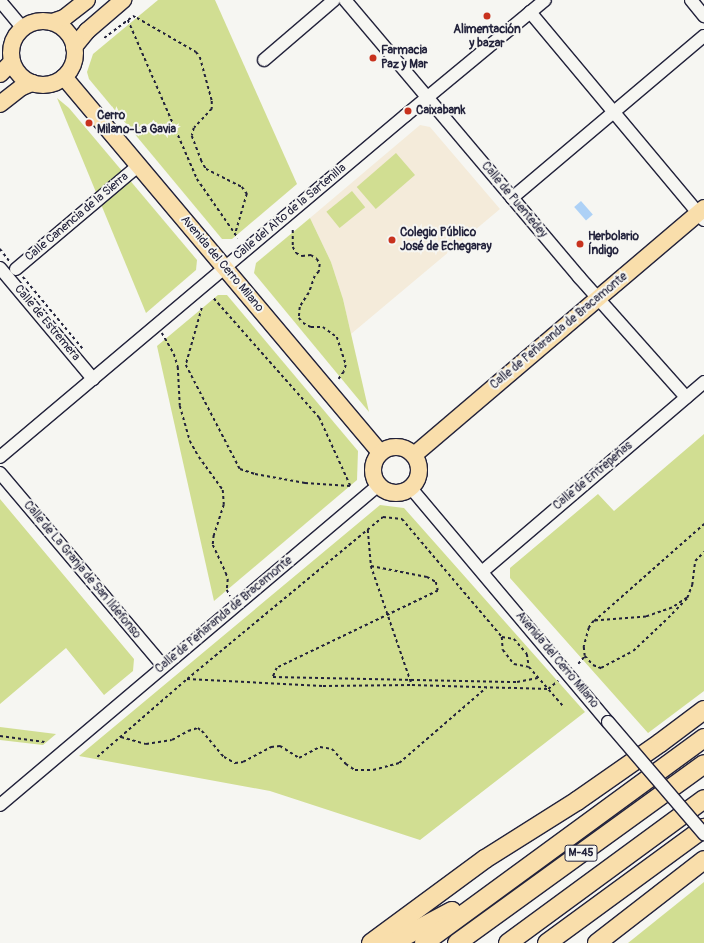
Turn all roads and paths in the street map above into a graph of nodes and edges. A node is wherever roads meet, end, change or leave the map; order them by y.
1 (87, 0) edge
2 (123, 0) edge
3 (334, 0) edge
4 (345, 0) edge
5 (545, 0) edge
6 (691, 0) edge
7 (0, 1) edge
8 (530, 12) junction
9 (704, 16) edge
10 (128, 20) junction
11 (52, 22) junction
12 (23, 28) junction
13 (704, 36) edge
14 (104, 38) dead end
15 (74, 47) junction
16 (264, 60) dead end
17 (12, 62) junction
18 (0, 74) edge
19 (64, 77) junction
20 (32, 83) junction
21 (428, 98) junction
22 (0, 104) edge
23 (613, 112) junction
24 (139, 166) junction
25 (512, 198) junction
26 (702, 214) edge
27 (293, 230) dead end
28 (235, 235) junction
29 (238, 238) dead end
30 (0, 249) edge
31 (225, 268) junction
32 (6, 274) edge
33 (213, 298) dead end
34 (598, 299) junction
35 (202, 308) dead end
36 (156, 326) junction
37 (83, 349) dead end
38 (93, 379) junction
39 (339, 379) dead end
40 (704, 382) edge
41 (686, 397) junction
42 (380, 452) junction
43 (414, 455) junction
44 (0, 457) edge
45 (0, 474) edge
46 (378, 485) junction
47 (410, 487) junction
48 (704, 524) edge
49 (368, 530) junction
50 (704, 552) edge
51 (371, 566) junction
52 (483, 571) junction
53 (687, 598) junction
54 (236, 604) junction
55 (388, 615) junction
56 (594, 621) junction
57 (502, 637) junction
58 (585, 656) junction
59 (578, 664) dead end
60 (163, 666) junction
61 (529, 667) junction
62 (539, 678) junction
63 (187, 679) junction
64 (410, 680) junction
65 (558, 681) dead end
66 (412, 685) junction
67 (486, 688) junction
68 (548, 689) junction
69 (564, 707) dead end
70 (704, 710) edge
71 (0, 736) edge
72 (121, 737) junction
73 (704, 738) edge
74 (45, 742) dead end
75 (98, 757) dead end
76 (704, 764) edge
77 (704, 799) edge
78 (0, 805) edge
79 (589, 823) junction
80 (704, 828) edge
81 (704, 834) edge
82 (704, 860) edge
83 (631, 882) junction
84 (371, 943) edge
85 (392, 943) edge
86 (424, 943) edge
87 (457, 943) edge
88 (508, 943) edge
89 (547, 943) edge
90 (555, 943) edge
91 (597, 943) edge

1 - 11 main road
2 - 15 main road
3 - 16 street
4 - 21 street, Calle de Puentedey
5 - 8 street, Calle del Alto de la Sartenilla
6 - 9 street
7 - 12 street
8 - 21 street, Calle del Alto de la Sartenilla
8 - 23 street
10 - 14 path
10 - 28 path
10 - 28 path
11 - 12 main road
11 - 15 main road
12 - 17 main road
13 - 23 street
15 - 19 main road
17 - 18 main road
17 - 20 main road
19 - 20 main road
19 - 24 main road, Avenida del Cerro Milano
20 - 22 main road
21 - 25 street, Calle de Puentedey
21 - 31 street, Calle del Alto de la Sartenilla
23 - 25 street
23 - 26 street
24 - 31 main road, Avenida del Cerro Milano
24 - 32 street, Calle Canencia de la Sierra
25 - 34 street, Calle de Puentedey
26 - 34 main road, Calle de Peñaranda de Bracamonte
27 - 39 path
28 - 29 path
30 - 32 path, Calle de Estremera
31 - 36 street, Calle del Alto de la Sartenilla
31 - 42 main road, Avenida del Cerro Milano
32 - 37 path, Calle de Estremera
32 - 38 street, Calle de Estremera
33 - 35 path
34 - 41 street, Calle de Puentedey
34 - 43 main road, Calle de Peñaranda de Bracamonte
36 - 38 street, Calle del Alto de la Sartenilla
36 - 54 path
38 - 44 street, Calle del Alto de la Sartenilla
40 - 41 street, Calle de Entrepeñas
41 - 52 street, Calle de Entrepeñas
42 - 43 main road
42 - 46 main road
43 - 47 main road
45 - 60 street, Calle de La Granja de San Ildefonso
46 - 47 main road
46 - 54 street, Calle de Peñaranda de Bracamonte
47 - 52 street, Avenida del Cerro Milano
48 - 56 path
49 - 51 path
49 - 57 path
49 - 63 path
50 - 53 path
51 - 55 path
51 - 55 path
52 - 81 street, Avenida del Cerro Milano, bridge
53 - 56 path
53 - 58 path
54 - 60 street, Calle de Peñaranda de Bracamonte
55 - 64 path
55 - 64 path
56 - 58 path
57 - 61 path
57 - 61 path
58 - 59 path
60 - 78 street, Calle de Peñaranda de Bracamonte
61 - 62 path
62 - 64 path
62 - 68 path
63 - 66 path
63 - 72 path
64 - 66 path
65 - 68 path
66 - 67 path
67 - 68 path
67 - 72 path
68 - 69 path
70 - 84 highway
71 - 74 path
72 - 75 path
73 - 79 highway
76 - 87 highway, M-45
77 - 88 highway, M-45
79 - 85 highway
79 - 86 highway
80 - 83 highway
82 - 91 highway
83 - 89 highway
83 - 90 highway

